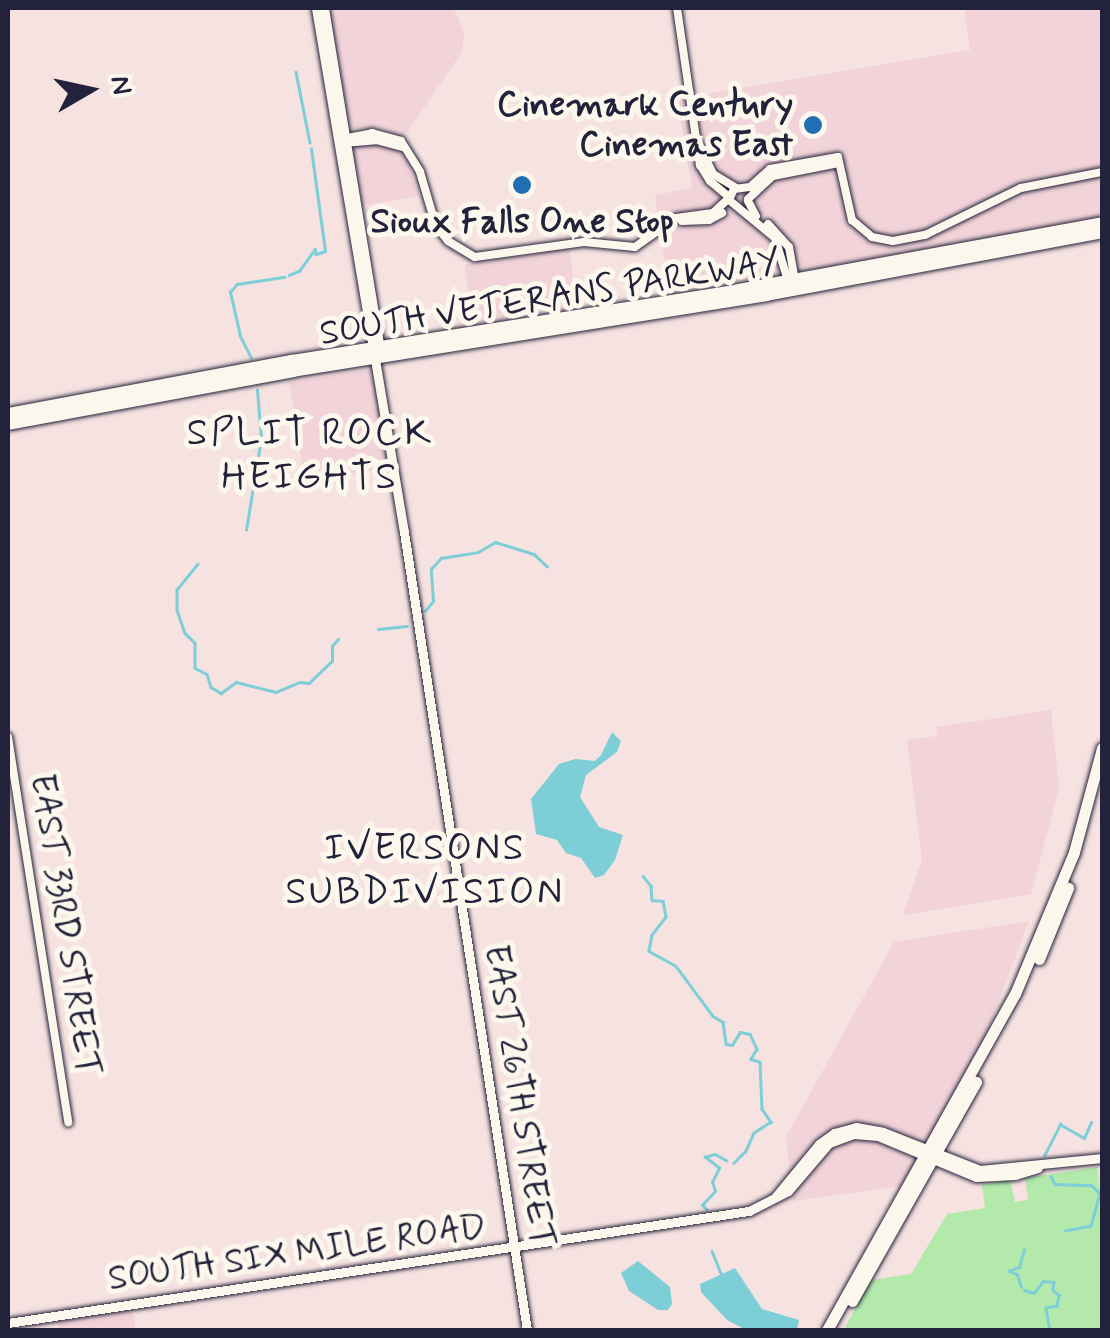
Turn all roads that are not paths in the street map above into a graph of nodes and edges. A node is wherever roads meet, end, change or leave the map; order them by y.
1 (320, 8) edge
2 (678, 8) edge
3 (343, 141) junction
4 (699, 145) junction
5 (838, 160) junction
6 (818, 166) junction
7 (1102, 172) edge
8 (842, 185) junction
9 (739, 189) junction
10 (729, 197) junction
11 (748, 200) junction
12 (738, 208) junction
13 (1102, 223) edge
14 (664, 228) junction
15 (1102, 232) edge
16 (792, 283) junction
17 (376, 352) junction
18 (8, 414) edge
19 (8, 424) edge
20 (8, 738) edge
21 (1102, 748) edge
22 (1102, 776) edge
23 (1055, 900) junction
24 (1033, 974) junction
25 (989, 1042) junction
26 (974, 1086) junction
27 (68, 1122) dead end
28 (930, 1156) junction
29 (1102, 1158) edge
30 (514, 1248) junction
31 (8, 1322) edge
32 (527, 1330) edge
33 (827, 1330) edge
34 (835, 1330) edge

1 - 3 main road, EAST 26TH STREET
2 - 4 street
3 - 14 street
3 - 17 main road, EAST 26TH STREET
4 - 9 street
4 - 10 street
5 - 6 street
5 - 8 street
5 - 9 street
6 - 8 street
6 - 11 street
7 - 8 street
9 - 10 street
9 - 11 street
10 - 12 street
10 - 14 street
11 - 12 street
11 - 16 street
12 - 14 street
12 - 16 street
13 - 16 highway, SOUTH VETERANS PARKWAY
15 - 16 highway, SOUTH VETERANS PARKWAY
16 - 17 highway, SOUTH VETERANS PARKWAY
17 - 18 highway, SOUTH VETERANS PARKWAY
17 - 19 highway, SOUTH VETERANS PARKWAY
17 - 30 main road, EAST 26TH STREET
20 - 27 street, EAST 33RD STREET
21 - 23 main road
22 - 24 main road
23 - 24 main road
23 - 25 main road
24 - 26 main road
25 - 26 main road
25 - 28 main road
26 - 28 main road
28 - 29 main road, SOUTH SIX MILE ROAD
28 - 30 main road, SOUTH SIX MILE ROAD
28 - 33 main road
28 - 34 main road
30 - 31 main road, SOUTH SIX MILE ROAD
30 - 32 main road, EAST 26TH STREET

